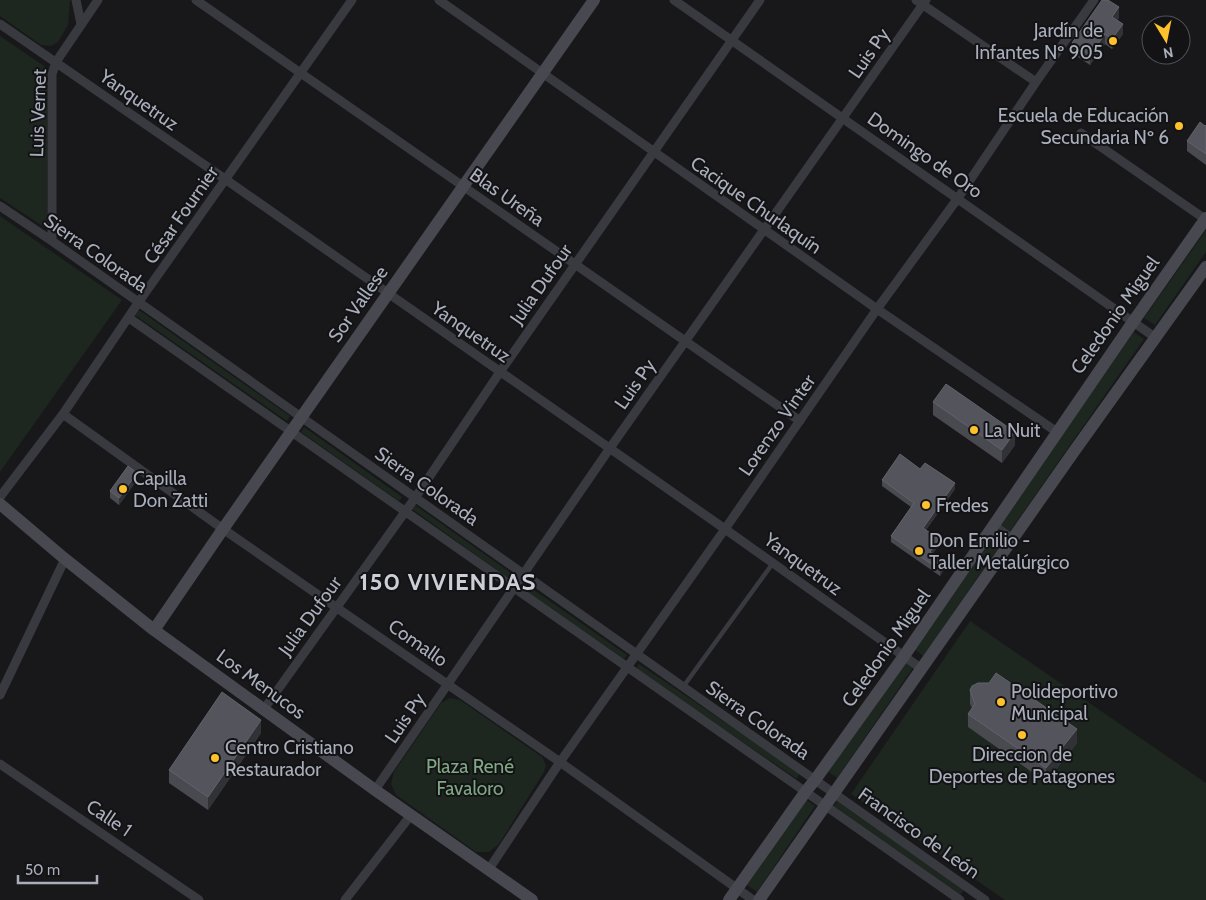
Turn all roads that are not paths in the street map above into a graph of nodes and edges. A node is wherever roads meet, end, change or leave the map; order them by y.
1 (76, 0) edge
2 (98, 0) edge
3 (196, 0) edge
4 (352, 0) edge
5 (438, 0) edge
6 (594, 0) edge
7 (674, 0) edge
8 (760, 0) edge
9 (1094, 0) edge
10 (922, 2) edge
11 (0, 24) edge
12 (81, 24) junction
13 (732, 40) junction
14 (56, 62) junction
15 (301, 74) junction
16 (542, 74) junction
17 (1036, 82) junction
18 (843, 118) junction
19 (1081, 133) dead end
20 (653, 152) junction
21 (225, 179) junction
22 (463, 186) junction
23 (958, 198) junction
24 (0, 206) edge
25 (1205, 219) edge
26 (763, 230) junction
27 (52, 241) junction
28 (575, 264) junction
29 (1206, 267) edge
30 (388, 294) junction
31 (138, 303) junction
32 (877, 310) junction
33 (129, 318) junction
34 (1133, 322) junction
35 (1156, 338) junction
36 (685, 341) junction
37 (500, 372) junction
38 (62, 414) junction
39 (301, 418) junction
40 (800, 421) junction
41 (291, 432) junction
42 (1057, 432) junction
43 (610, 448) junction
44 (0, 497) edge
45 (415, 498) junction
46 (0, 504) edge
47 (405, 511) junction
48 (995, 523) junction
49 (223, 529) junction
50 (725, 529) junction
51 (1014, 538) junction
52 (65, 559) junction
53 (773, 563) junction
54 (524, 575) junction
55 (515, 588) junction
56 (337, 607) junction
57 (154, 630) junction
58 (636, 654) junction
59 (904, 656) junction
60 (627, 666) junction
61 (922, 669) junction
62 (448, 684) junction
63 (683, 687) junction
64 (0, 695) edge
65 (264, 709) junction
66 (560, 762) junction
67 (0, 764) edge
68 (815, 780) junction
69 (375, 790) junction
70 (806, 791) junction
71 (834, 794) junction
72 (826, 805) junction
73 (410, 815) junction
74 (489, 869) junction
75 (738, 888) junction
76 (972, 890) junction
77 (199, 900) edge
78 (345, 900) edge
79 (532, 900) edge
80 (729, 900) edge
81 (754, 900) edge
82 (759, 900) edge
83 (960, 900) edge
84 (965, 900) edge
85 (985, 900) edge

1 - 12 street
2 - 12 street, Luis Vernet
3 - 15 street, Blas Ureña
4 - 15 street, César Fournier
5 - 16 street, Cacique Churlaquín
6 - 16 street, Sor Vallese
7 - 13 street, Domingo de Oro
8 - 13 street, Julia Dufour
9 - 17 street, Lorenzo Vinter
10 - 17 street
10 - 18 street, Luis Py
11 - 14 street, Yanquetruz
12 - 14 street, Luis Vernet
13 - 18 street, Domingo de Oro
13 - 20 street, Julia Dufour
14 - 21 street, Yanquetruz
14 - 27 street, Luis Vernet
15 - 21 street, César Fournier
15 - 22 street, Blas Ureña
16 - 20 street, Cacique Churlaquín
16 - 22 street, Sor Vallese
17 - 23 street, Lorenzo Vinter
18 - 23 street, Domingo de Oro
18 - 26 street, Luis Py
19 - 25 street
20 - 26 street, Cacique Churlaquín
20 - 28 street, Julia Dufour
21 - 30 street, Yanquetruz
21 - 31 street, César Fournier
22 - 28 street, Blas Ureña
22 - 30 street, Sor Vallese
23 - 32 street, Lorenzo Vinter
23 - 34 street, Domingo de Oro
24 - 27 street, Sierra Colorada
25 - 34 street, Celedonio Miguel
26 - 32 street, Cacique Churlaquín
26 - 36 street, Luis Py
27 - 31 street, Sierra Colorada
28 - 36 street, Blas Ureña
28 - 37 street, Julia Dufour
29 - 35 street
30 - 37 street, Yanquetruz
30 - 39 street, Sor Vallese
31 - 33 street, César Fournier
31 - 39 street, Sierra Colorada
32 - 40 street, Lorenzo Vinter
32 - 42 street, Cacique Churlaquín
33 - 38 street, César Fournier
33 - 41 street, Sierra Colorada
34 - 35 street, Domingo de Oro
34 - 42 street, Celedonio Miguel
35 - 51 street
36 - 40 street, Blas Ureña
36 - 43 street, Luis Py
37 - 43 street, Yanquetruz
37 - 45 street, Julia Dufour
38 - 44 street, César Fournier
38 - 49 street, Comallo
39 - 41 street, Sor Vallese
39 - 45 street, Sierra Colorada
40 - 50 street, Lorenzo Vinter
41 - 47 street, Sierra Colorada
41 - 49 street, Sor Vallese
42 - 48 street, Celedonio Miguel
43 - 50 street, Yanquetruz
43 - 54 street, Luis Py
45 - 47 street, Julia Dufour
45 - 54 street, Sierra Colorada
46 - 52 street, Los Menucos
47 - 55 street, Sierra Colorada
47 - 56 street, Julia Dufour
48 - 51 lane
48 - 59 street, Celedonio Miguel
49 - 56 street, Comallo
49 - 57 street, Sor Vallese
50 - 53 street, Yanquetruz
50 - 58 street, Lorenzo Vinter
51 - 61 street
52 - 57 street, Los Menucos
52 - 64 street
53 - 59 street, Yanquetruz
53 - 63 lane
54 - 55 street, Luis Py
54 - 58 street, Sierra Colorada
55 - 60 street, Sierra Colorada
55 - 62 street, Luis Py
56 - 62 street, Comallo
56 - 65 street, Julia Dufour
57 - 65 street, Los Menucos
58 - 60 street, Lorenzo Vinter
58 - 63 street, Sierra Colorada
59 - 61 street, Yanquetruz
59 - 68 street, Celedonio Miguel
60 - 66 street, Lorenzo Vinter
60 - 70 street, Sierra Colorada
61 - 71 street
62 - 66 street, Comallo
62 - 69 street, Luis Py
63 - 68 street, Sierra Colorada
65 - 69 street, Los Menucos
66 - 74 street, Lorenzo Vinter
66 - 75 street, Comallo
67 - 77 street, Calle 1
68 - 70 street, Celedonio Miguel
68 - 71 street, Sierra Colorada
69 - 73 street, Los Menucos
70 - 72 street, Sierra Colorada
70 - 75 street, Celedonio Miguel
71 - 72 street
71 - 76 street, Francisco de León
72 - 82 street
72 - 83 street, Francisco de León
73 - 74 street, Los Menucos
73 - 78 street
74 - 79 street, Los Menucos
75 - 80 street, Celedonio Miguel
75 - 81 street, Comallo
76 - 84 street
76 - 85 street, Francisco de León

